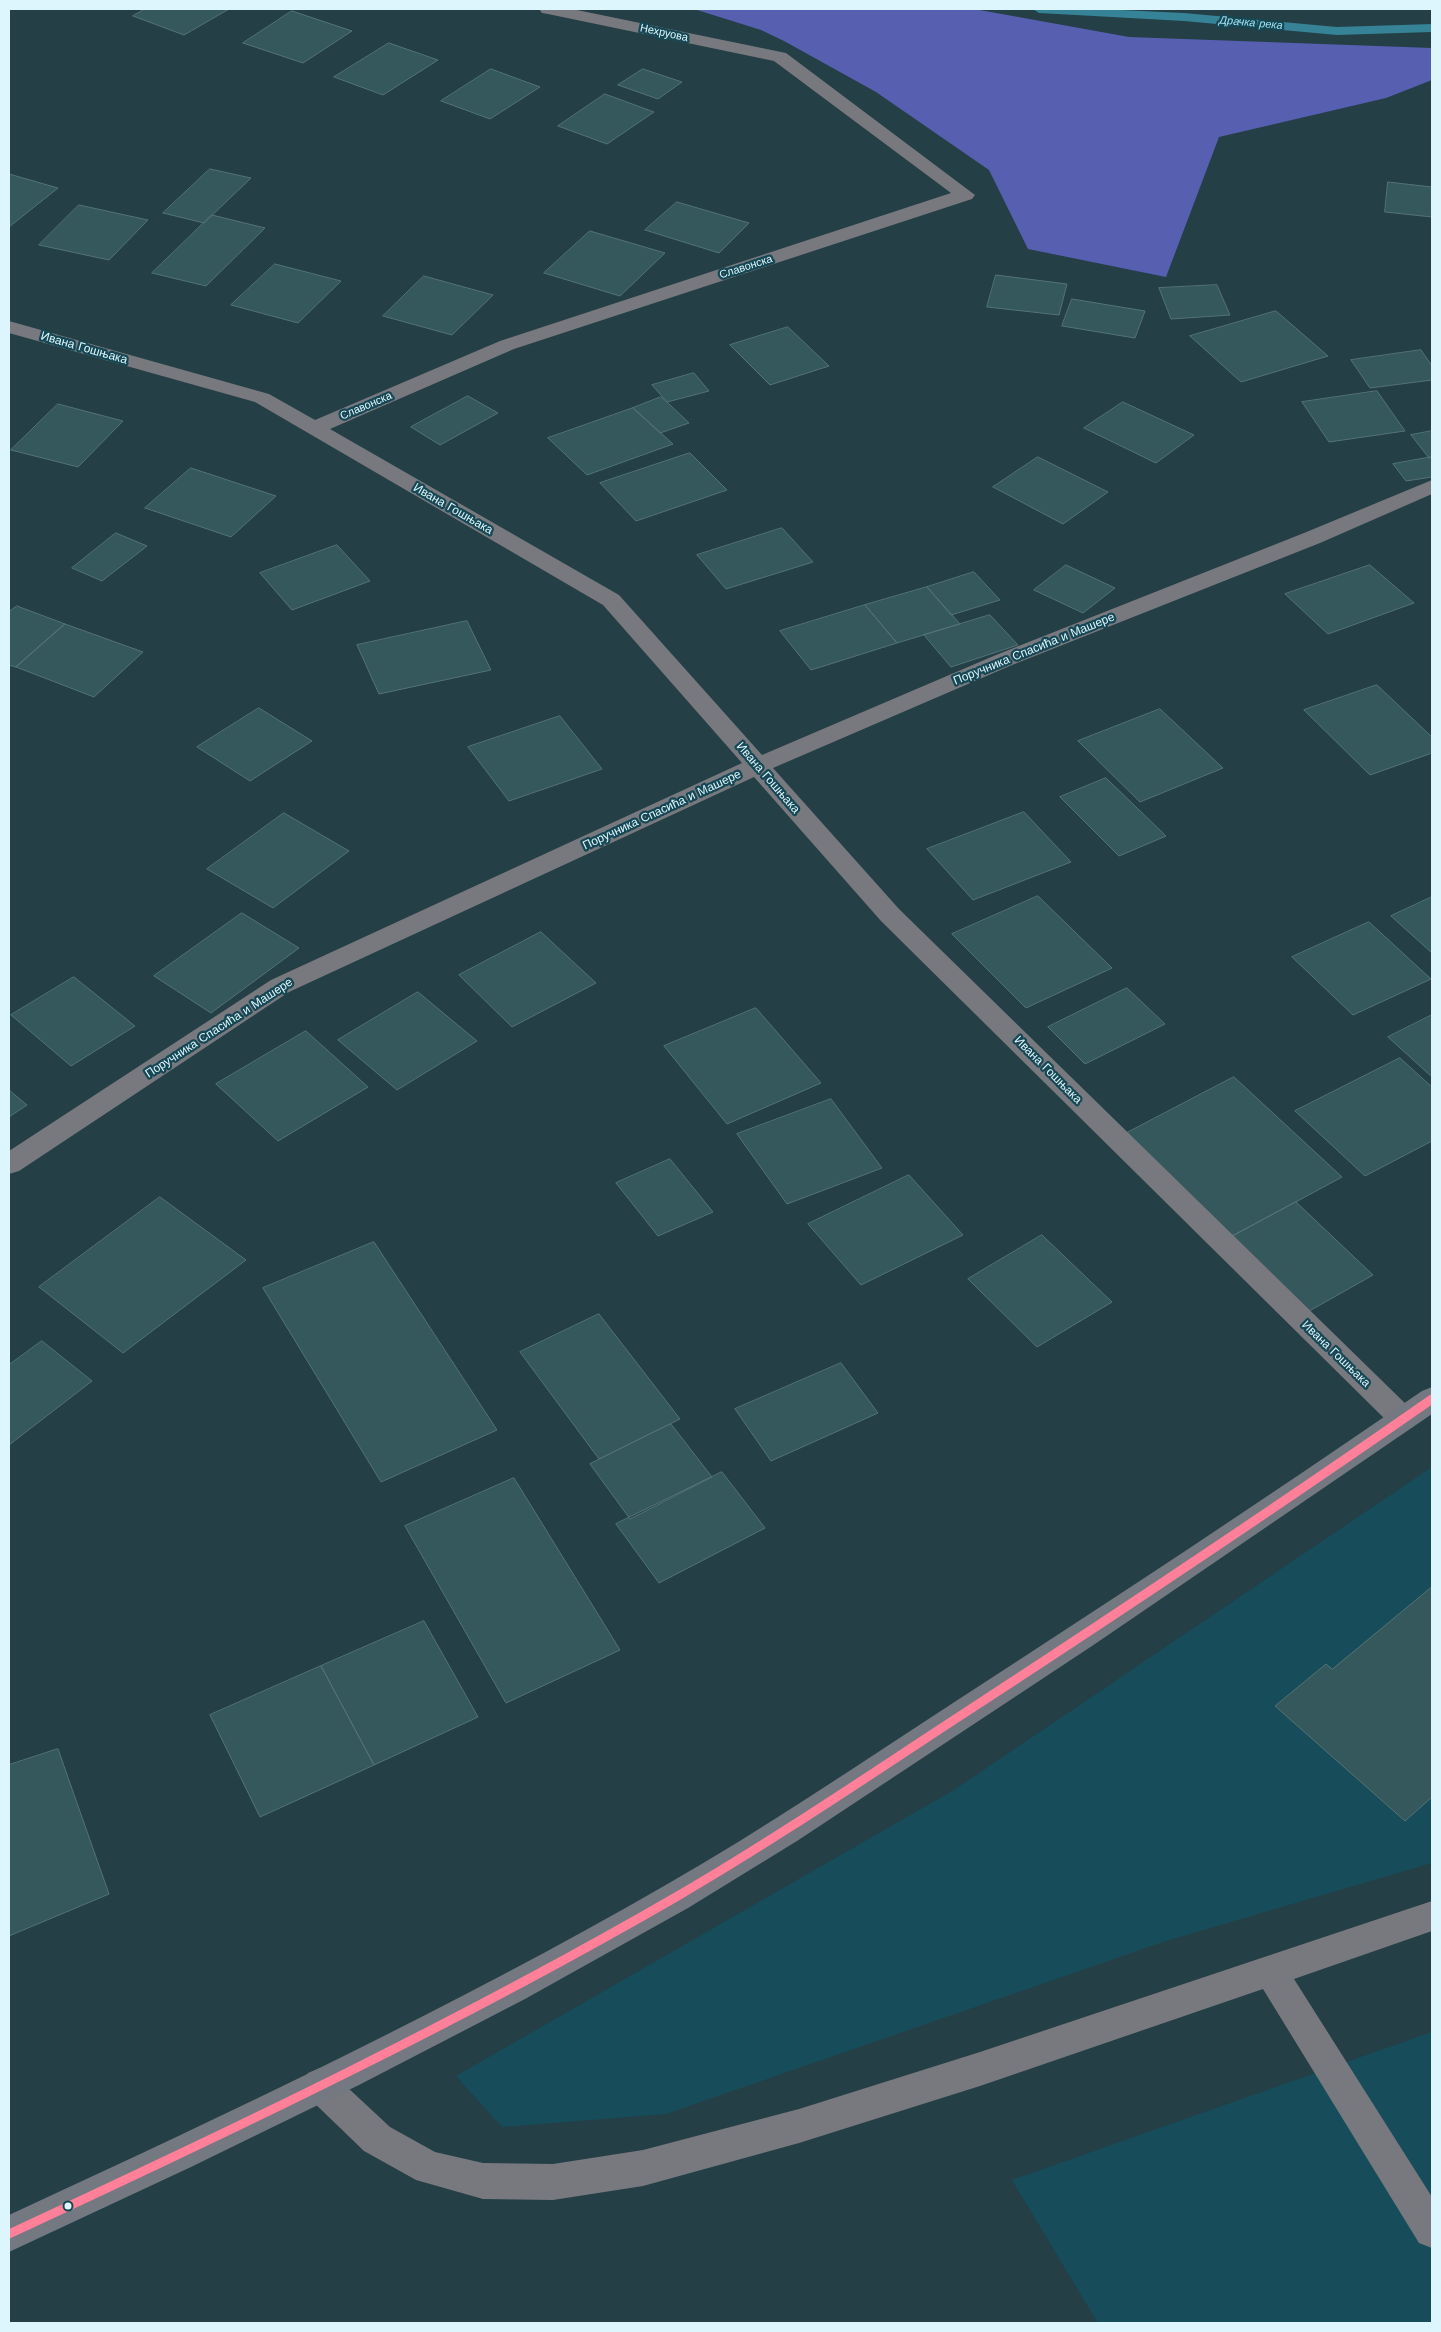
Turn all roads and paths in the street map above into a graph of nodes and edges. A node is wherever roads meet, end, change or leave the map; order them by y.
1 (548, 9) edge
2 (780, 57) joint
3 (9, 327) edge
4 (314, 428) junction
5 (1432, 486) edge
6 (758, 766) junction
7 (9, 1164) edge
8 (1432, 1399) edge
9 (1403, 1419) junction
10 (1432, 1916) edge
11 (1270, 1970) junction
12 (320, 2085) junction
13 (1432, 2230) edge
14 (9, 2234) edge

1 - 2 street, Нехруова
2 - 4 street, Славонска
3 - 4 street, Ивана Гошњака
4 - 6 street, Ивана Гошњака
5 - 6 street, Поручника Спасића и Машере
6 - 7 street, Поручника Спасића и Машере
6 - 9 street, Ивана Гошњака
8 - 9 main road
9 - 12 main road
10 - 11 street
11 - 12 street
11 - 13 street
12 - 14 main road

